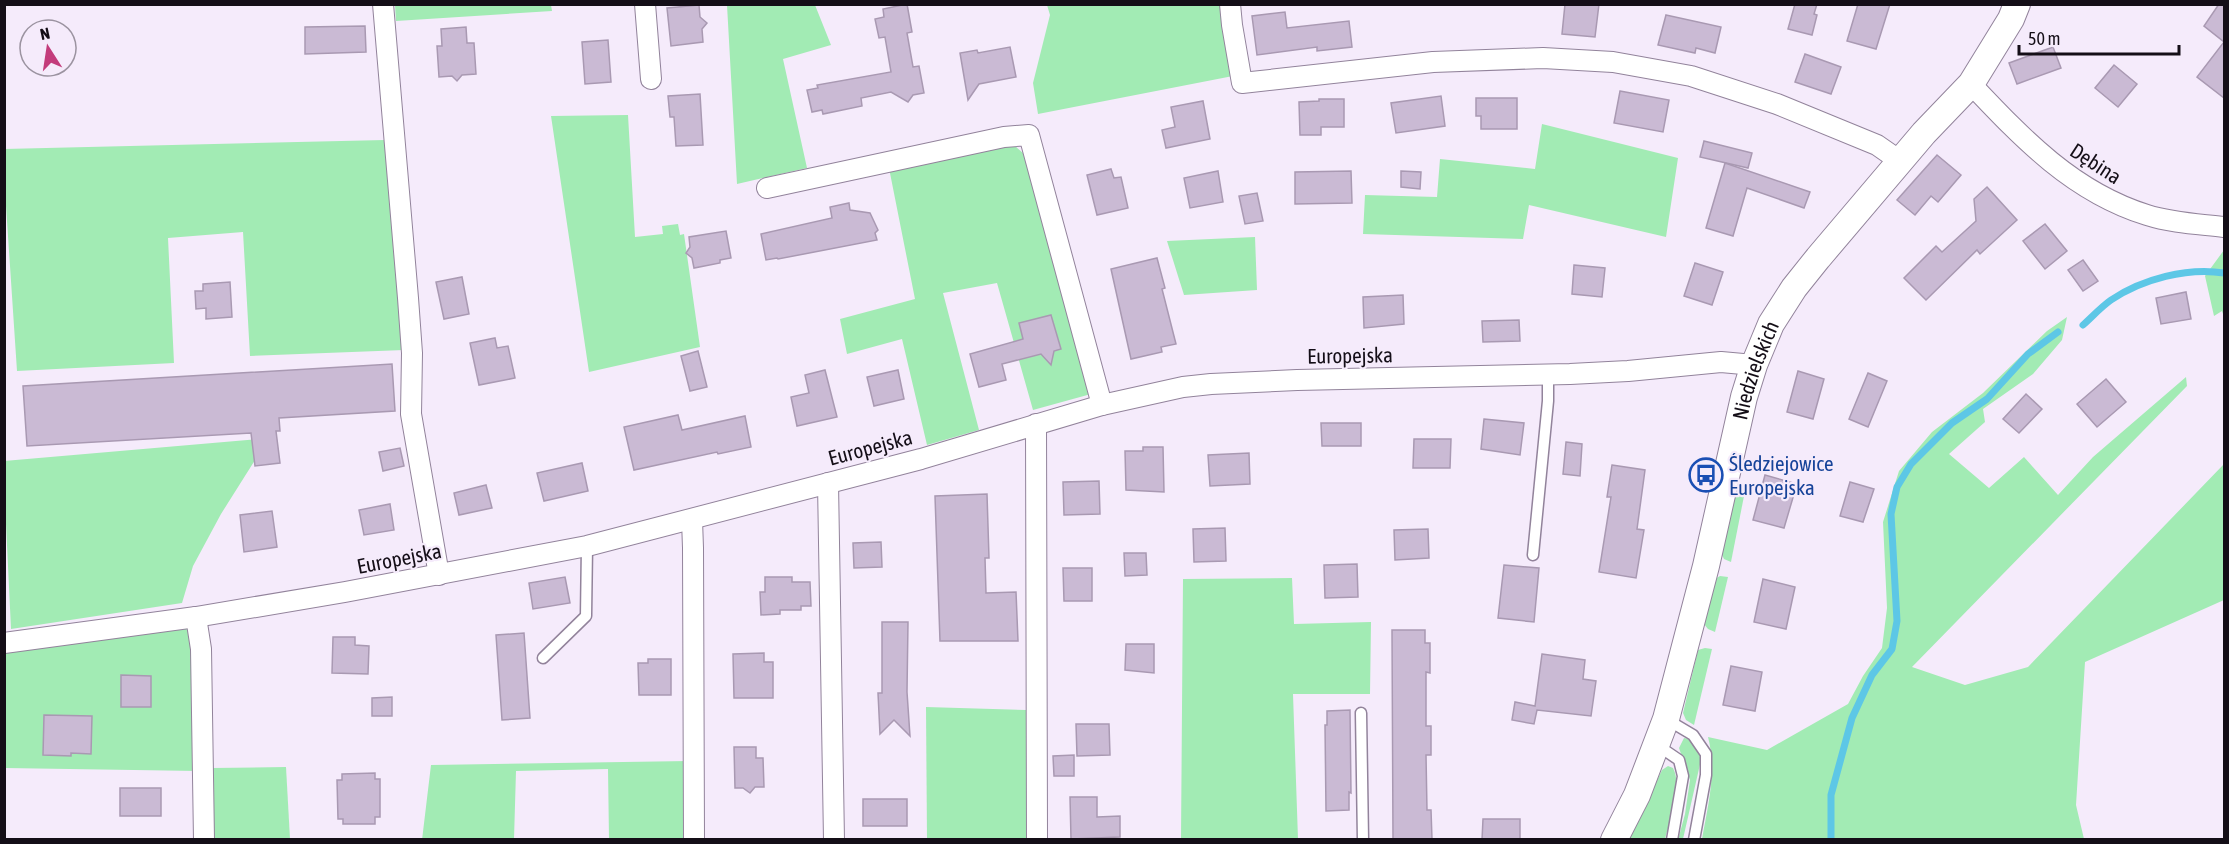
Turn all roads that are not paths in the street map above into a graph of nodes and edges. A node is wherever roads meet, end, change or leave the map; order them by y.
1 (383, 4) edge
2 (645, 4) edge
3 (1230, 4) edge
4 (2017, 4) edge
5 (651, 79) dead end
6 (1971, 84) junction
7 (1900, 161) junction
8 (767, 188) dead end
9 (2224, 227) edge
10 (1754, 365) junction
11 (1548, 375) junction
12 (1102, 405) junction
13 (1036, 424) junction
14 (828, 483) junction
15 (692, 520) junction
16 (587, 546) junction
17 (1533, 555) dead end
18 (439, 575) junction
19 (196, 617) junction
20 (4, 643) edge
21 (543, 658) dead end
22 (1361, 712) dead end
23 (1666, 719) junction
24 (1657, 745) junction
25 (204, 840) edge
26 (694, 840) edge
27 (834, 840) edge
28 (1037, 840) edge
29 (1363, 840) edge
30 (1614, 840) edge
31 (1672, 840) edge
32 (1694, 840) edge

1 - 18 street
2 - 5 street
3 - 7 street
4 - 6 street, Niedzielskich
6 - 7 street, Niedzielskich
6 - 9 street, Dębina
7 - 10 street, Niedzielskich
8 - 12 street
10 - 11 street, Europejska
10 - 23 street, Niedzielskich
11 - 12 street, Europejska
11 - 17 lane
12 - 13 street, Europejska
13 - 14 street, Europejska
13 - 28 street
14 - 15 street, Europejska
14 - 27 street
15 - 16 street, Europejska
15 - 26 street
16 - 18 street, Europejska
16 - 21 lane
18 - 19 street, Europejska
19 - 20 street, Europejska
19 - 25 street
22 - 29 lane
23 - 24 street, Niedzielskich
23 - 32 lane
24 - 30 street, Niedzielskich
24 - 31 lane

